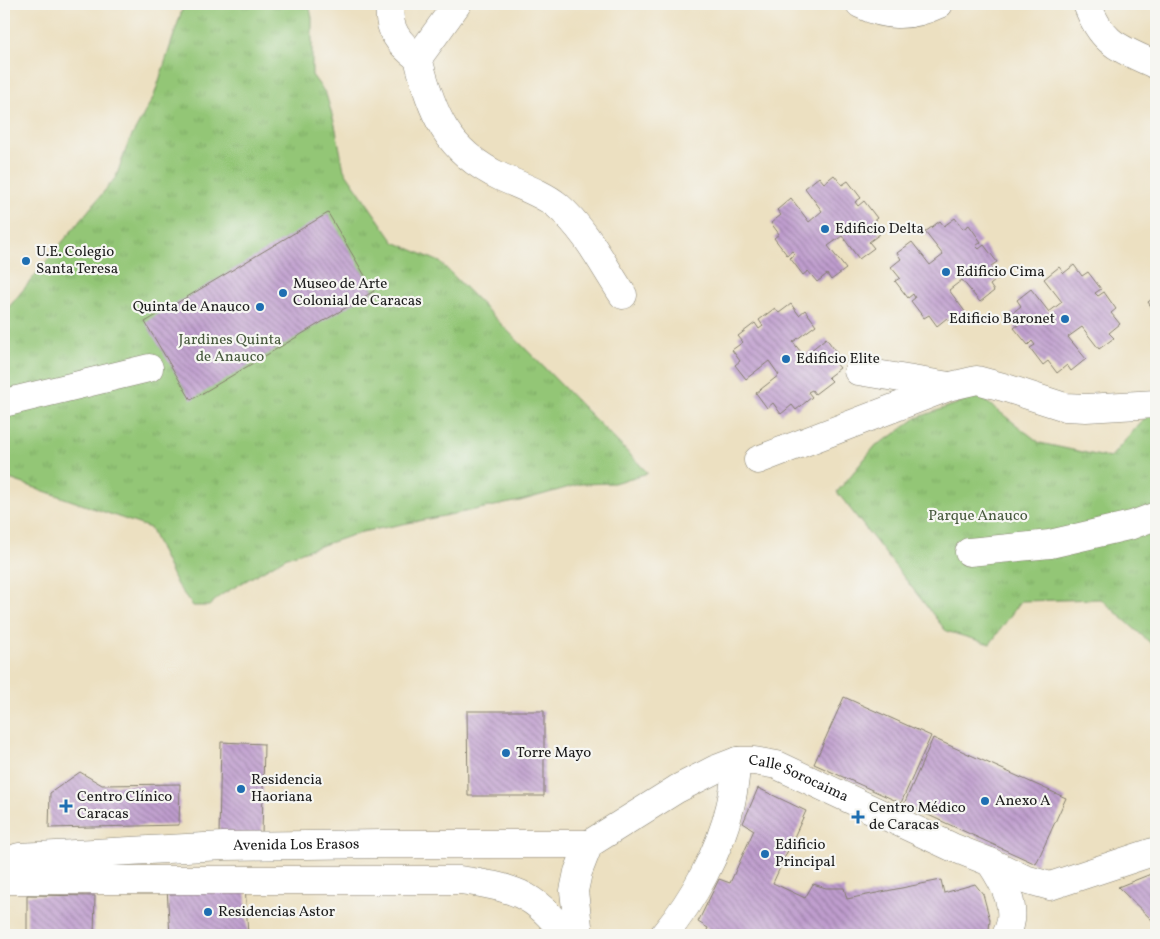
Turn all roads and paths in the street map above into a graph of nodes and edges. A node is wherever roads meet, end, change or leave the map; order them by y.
1 (390, 4) edge
2 (457, 4) edge
3 (860, 4) edge
4 (939, 4) edge
5 (1087, 4) edge
6 (418, 58) junction
7 (1156, 65) edge
8 (623, 295) dead end
9 (149, 368) dead end
10 (858, 371) dead end
11 (951, 386) junction
12 (4, 403) edge
13 (1156, 404) edge
14 (758, 460) dead end
15 (1156, 516) edge
16 (969, 552) dead end
17 (737, 761) junction
18 (589, 844) junction
19 (1156, 851) edge
20 (990, 862) junction
21 (4, 864) edge
22 (4, 880) edge
23 (565, 935) edge
24 (579, 935) edge
25 (664, 935) edge
26 (1006, 935) edge

1 - 6 street
2 - 6 street
3 - 4 street
5 - 7 street
6 - 8 street
9 - 12 street
10 - 11 street
11 - 13 street
11 - 14 street
15 - 16 street
17 - 18 street, Calle Sorocaima
17 - 20 street, Calle Sorocaima
17 - 25 street
18 - 21 street, Avenida Los Erasos
18 - 24 street
19 - 20 street, Calle Sorocaima
20 - 26 street
22 - 23 street

